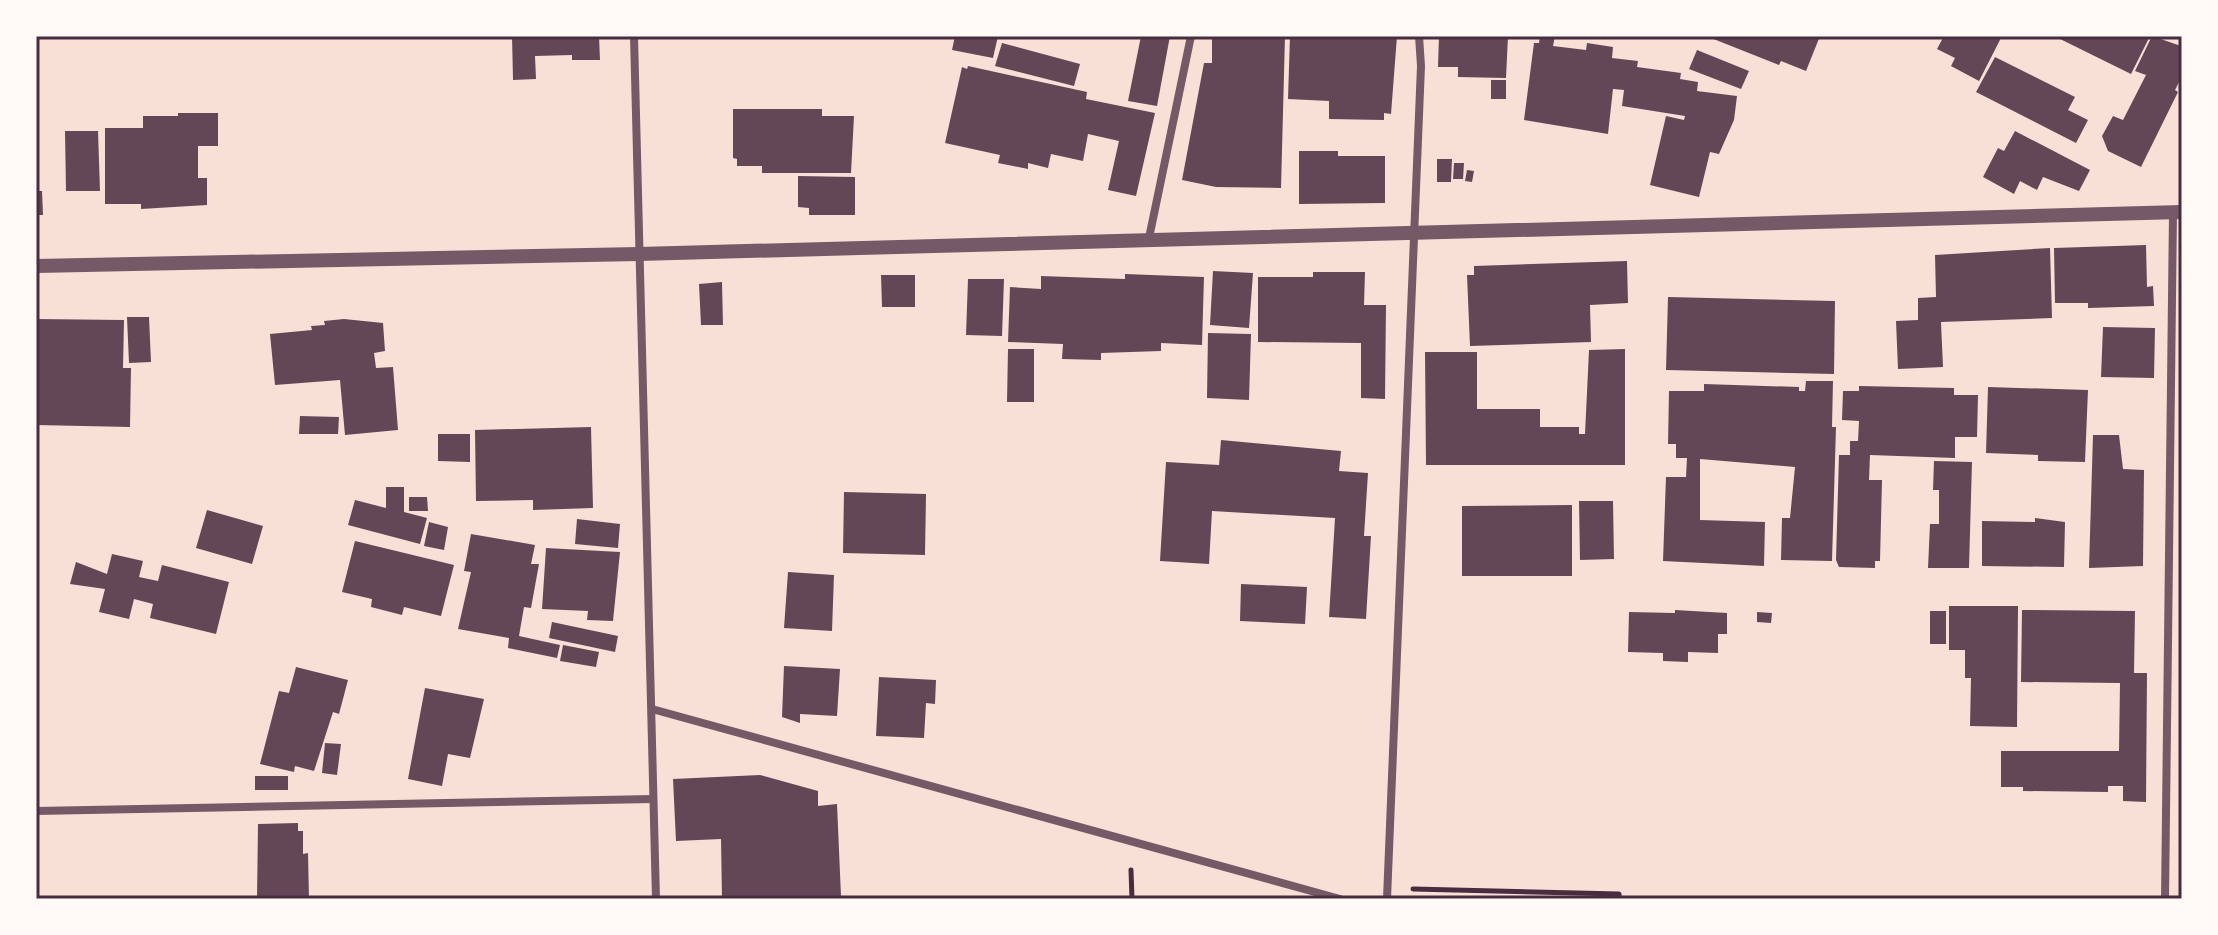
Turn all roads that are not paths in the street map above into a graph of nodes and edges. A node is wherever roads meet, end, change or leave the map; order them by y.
1 (634, 36) edge
2 (1191, 36) edge
3 (1419, 36) edge
4 (2178, 212) edge
5 (1413, 230) junction
6 (1149, 238) junction
7 (639, 254) junction
8 (36, 266) edge
9 (652, 709) junction
10 (653, 799) junction
11 (36, 811) edge
12 (656, 899) edge
13 (1340, 899) edge
14 (1387, 899) edge
15 (2165, 899) edge

1 - 7 street
2 - 6 street
3 - 5 street
4 - 5 street
4 - 15 street
5 - 6 street
5 - 14 street
6 - 7 street
7 - 8 street
7 - 9 street
9 - 10 street
9 - 13 street
10 - 11 street
10 - 12 street

